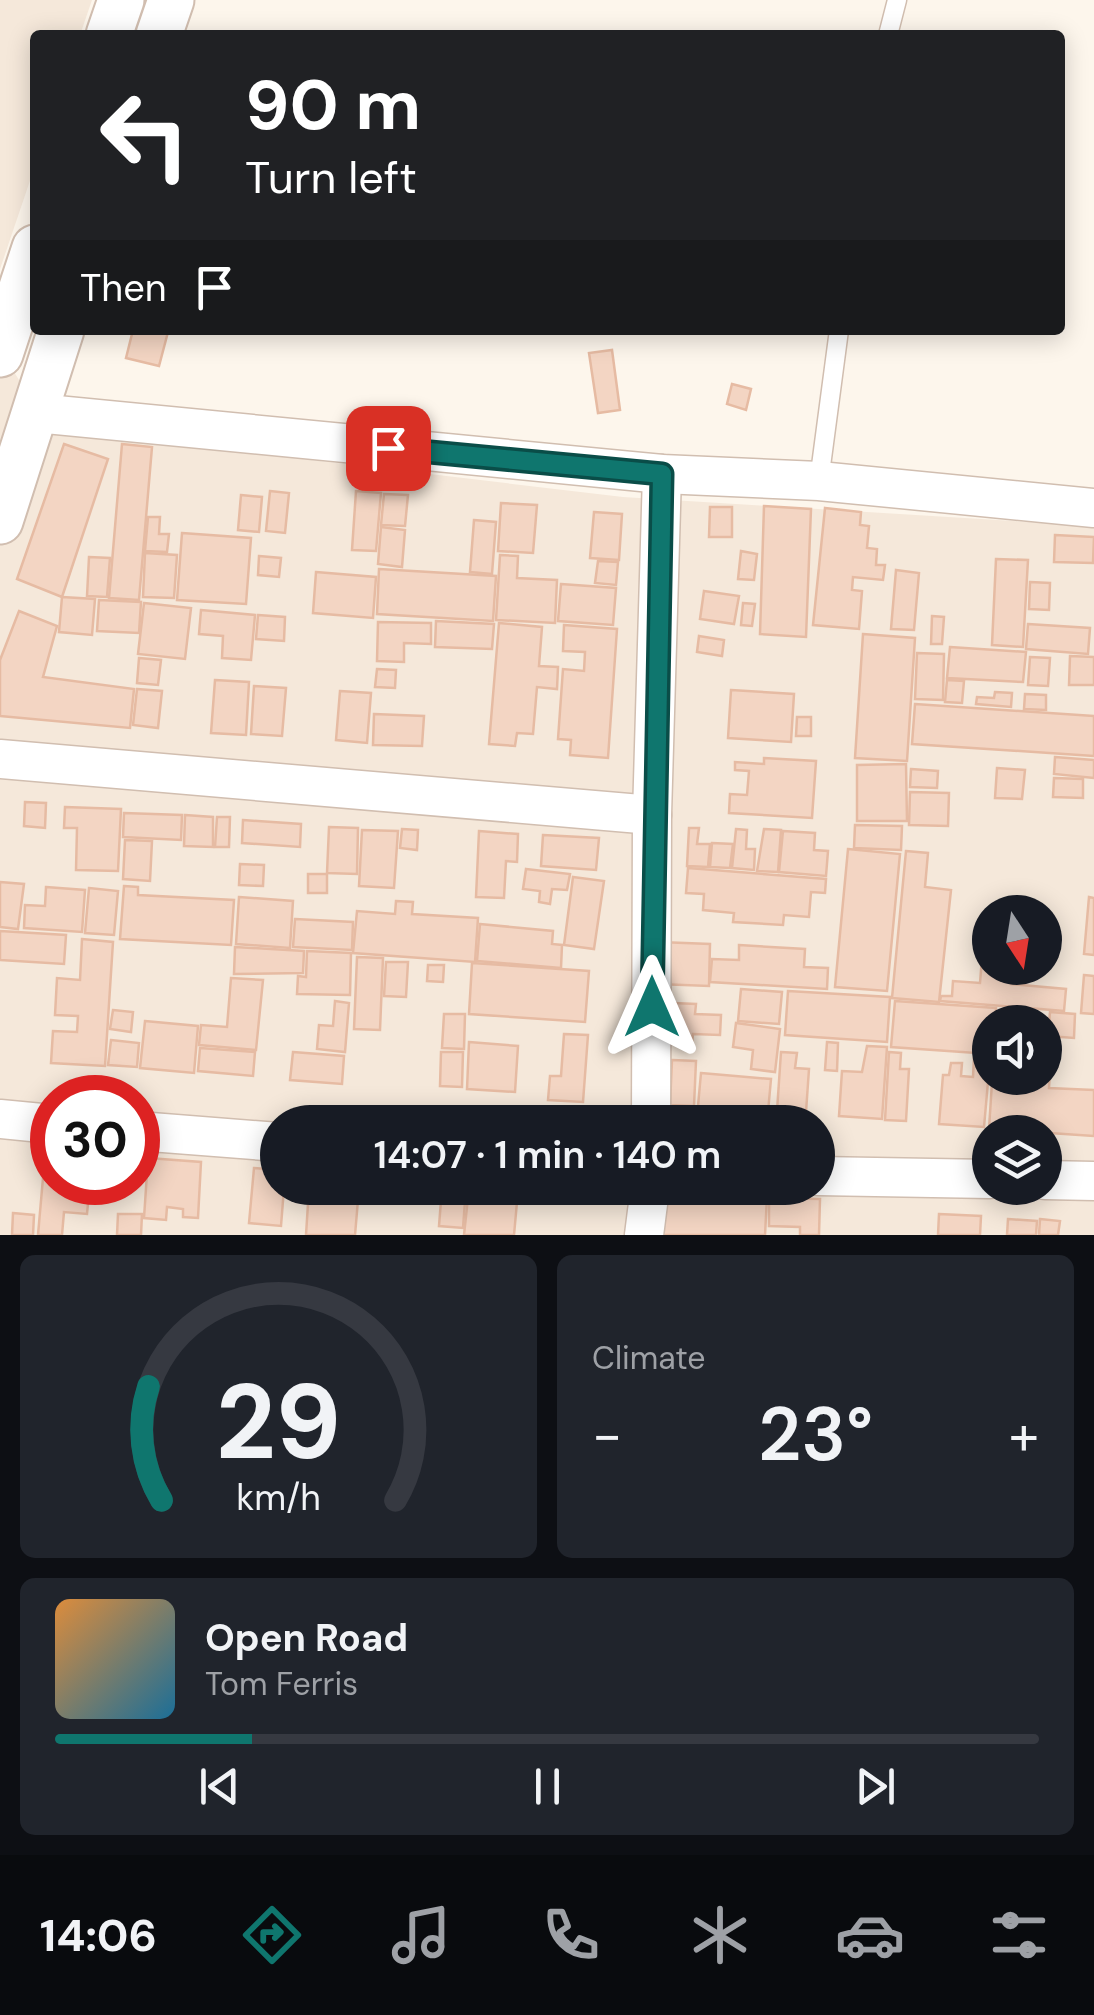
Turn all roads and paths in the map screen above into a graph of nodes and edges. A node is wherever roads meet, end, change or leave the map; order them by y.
1 (121, 0) edge
2 (171, 0) edge
3 (897, 0) edge
4 (111, 30) edge
5 (161, 30) edge
6 (889, 30) edge
7 (30, 256) edge
8 (10, 290) edge
9 (60, 335) edge
10 (838, 335) edge
11 (0, 354) edge
12 (36, 414) junction
13 (662, 474) junction
14 (819, 481) junction
15 (1094, 508) edge
16 (0, 521) edge
17 (0, 759) edge
18 (652, 815) junction
19 (652, 1105) edge
20 (0, 1119) edge
21 (30, 1122) edge
22 (160, 1133) edge
23 (260, 1141) edge
24 (835, 1176) edge
25 (972, 1179) edge
26 (1062, 1180) edge
27 (1094, 1181) edge
28 (648, 1205) edge
29 (644, 1235) edge

1 - 4 street
2 - 5 street
3 - 6 lane
7 - 8 street
8 - 11 street
9 - 12 street
10 - 14 lane
12 - 13 street
12 - 16 street
13 - 14 street
13 - 18 street
14 - 15 street
17 - 18 street
18 - 19 street
20 - 21 street
22 - 23 street
24 - 25 street
26 - 27 street
28 - 29 street

